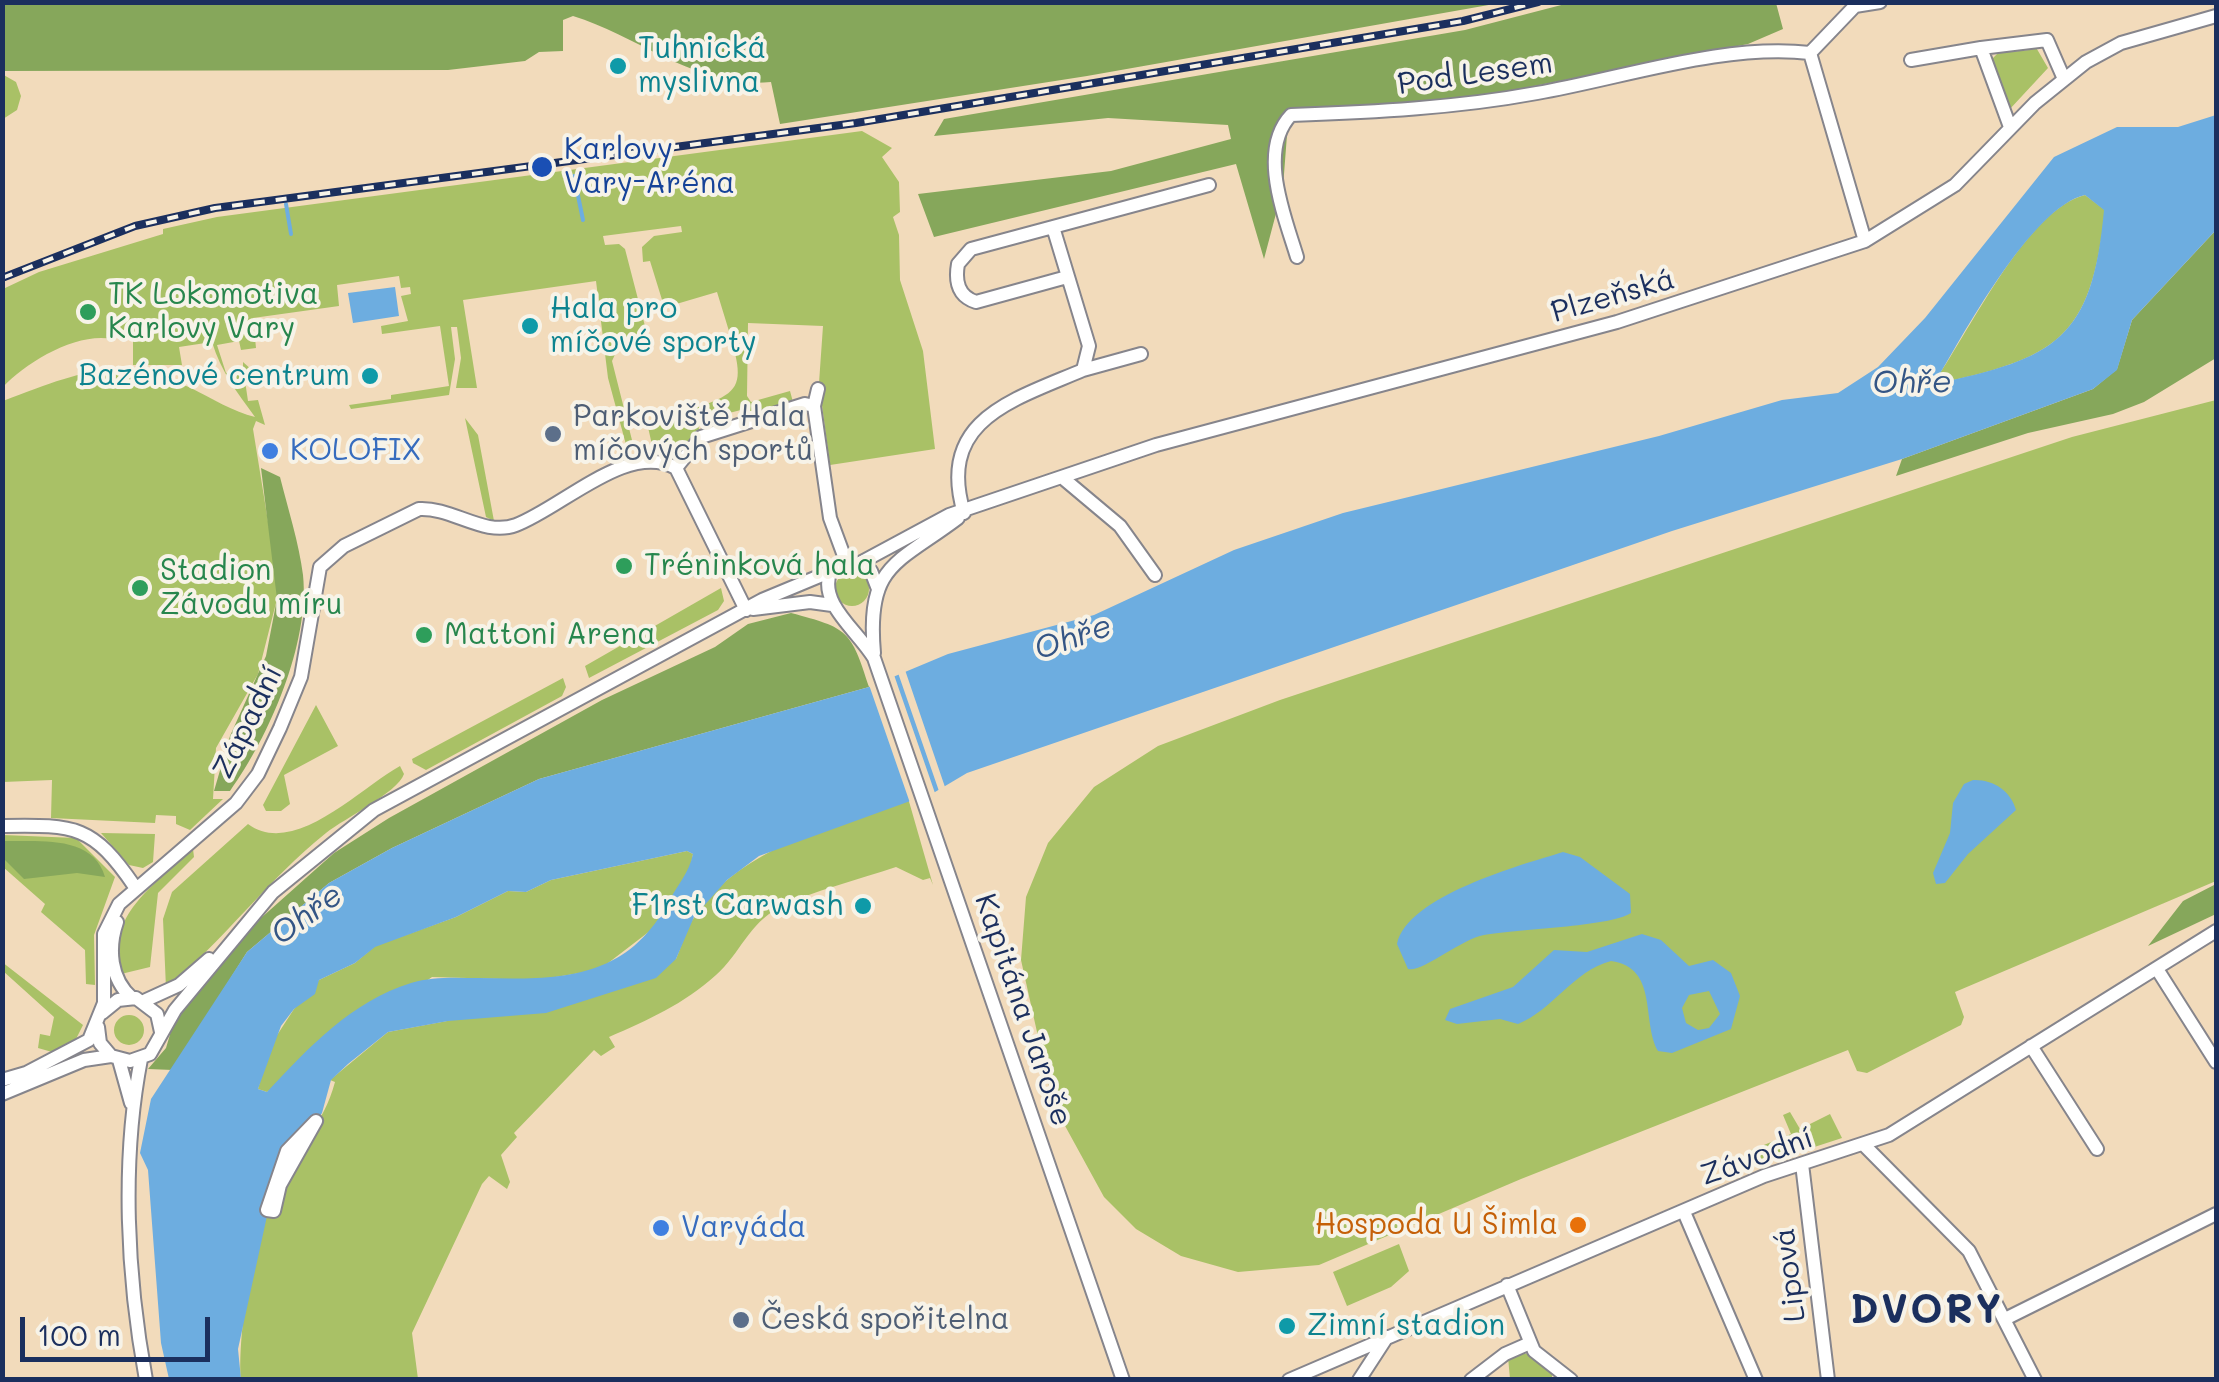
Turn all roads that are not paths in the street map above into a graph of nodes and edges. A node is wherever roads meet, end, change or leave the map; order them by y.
1 (1880, 2) edge
2 (2216, 16) edge
3 (1981, 48) junction
4 (1810, 53) junction
5 (1911, 60) dead end
6 (2064, 79) junction
7 (2010, 127) junction
8 (1208, 186) dead end
9 (1052, 227) junction
10 (1865, 241) junction
11 (1297, 258) dead end
12 (1067, 277) junction
13 (1141, 354) dead end
14 (1083, 370) junction
15 (818, 389) dead end
16 (814, 406) junction
17 (676, 468) junction
18 (1064, 479) junction
19 (964, 513) junction
20 (853, 564) junction
21 (830, 574) junction
22 (1155, 576) dead end
23 (878, 589) junction
24 (873, 604) junction
25 (835, 608) junction
26 (746, 610) junction
27 (874, 658) junction
28 (2, 826) edge
29 (134, 888) junction
30 (2216, 931) edge
31 (237, 934) junction
32 (2158, 969) junction
33 (138, 1000) junction
34 (100, 1020) junction
35 (161, 1035) junction
36 (2031, 1046) junction
37 (115, 1058) junction
38 (140, 1059) junction
39 (2216, 1062) edge
40 (2, 1080) edge
41 (2, 1094) edge
42 (133, 1111) junction
43 (1865, 1146) junction
44 (2097, 1149) dead end
45 (1802, 1164) junction
46 (274, 1184) joint
47 (1684, 1212) junction
48 (2216, 1214) edge
49 (1507, 1285) junction
50 (2005, 1319) junction
51 (1387, 1337) junction
52 (1530, 1343) junction
53 (146, 1380) edge
54 (1123, 1380) edge
55 (1289, 1380) edge
56 (1359, 1380) edge
57 (1472, 1380) edge
58 (1571, 1380) edge
59 (1756, 1380) edge
60 (1828, 1380) edge
61 (2034, 1380) edge

1 - 4 street
2 - 6 street, Plzeňská
3 - 5 street
3 - 6 street
3 - 7 street
4 - 10 street
4 - 11 street, Pod Lesem
6 - 7 street, Plzeňská
7 - 10 street, Plzeňská
8 - 9 street
9 - 12 street
9 - 12 street
10 - 18 street, Plzeňská
12 - 14 street
13 - 14 street
14 - 19 street
15 - 16 street
16 - 17 street
16 - 20 street
17 - 26 street
17 - 29 street, Západní
18 - 19 street, Plzeňská
18 - 22 street
19 - 20 street, Plzeňská
19 - 23 street, Plzeňská
20 - 21 street
20 - 23 street
21 - 25 street
21 - 26 street
23 - 24 street
24 - 25 street
24 - 27 street, Kapitána Jaroše
25 - 26 street
25 - 27 street, Kapitána Jaroše
26 - 31 street
27 - 54 street, Kapitána Jaroše
28 - 29 street
29 - 33 street, Západní
29 - 34 street, Západní
30 - 32 street, Závodní
31 - 33 street
31 - 35 street
32 - 36 street, Závodní
32 - 39 street
33 - 34 street
33 - 35 street, Západní
34 - 37 street, Západní
34 - 40 street
35 - 38 street
36 - 43 street, Závodní
36 - 44 street
37 - 38 street
37 - 41 street
37 - 42 street, Západní
38 - 42 street, Západní
42 - 53 street, Západní
43 - 45 street, Závodní
43 - 50 street
45 - 47 street, Závodní
45 - 60 street, Lipová
46 - 46 street
47 - 49 street, Závodní
47 - 59 street
48 - 50 street
49 - 51 street, Závodní
49 - 52 street
50 - 61 street
51 - 55 street, Závodní
51 - 56 street
52 - 57 street
52 - 58 street

